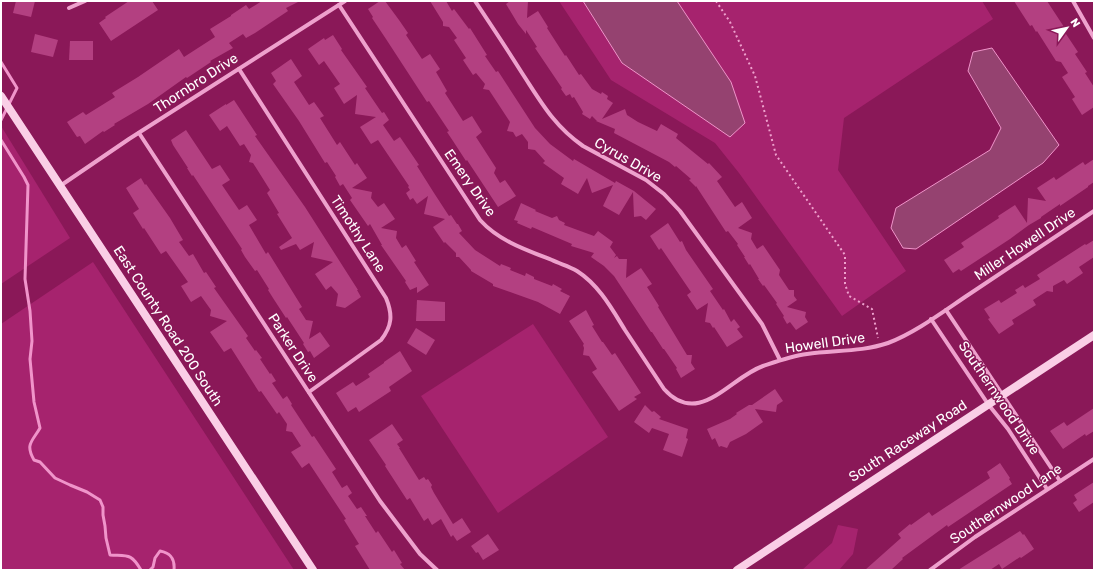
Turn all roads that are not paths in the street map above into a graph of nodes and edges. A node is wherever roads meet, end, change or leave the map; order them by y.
1 (85, 1) edge
2 (345, 1) edge
3 (475, 1) edge
4 (1073, 1) edge
5 (339, 5) junction
6 (69, 8) dead end
7 (1094, 38) edge
8 (239, 69) junction
9 (1, 96) edge
10 (139, 133) junction
11 (60, 186) junction
12 (1094, 211) edge
13 (968, 295) joint
14 (946, 310) junction
15 (932, 319) junction
16 (1094, 335) edge
17 (780, 360) junction
18 (309, 392) junction
19 (1003, 395) junction
20 (682, 403) joint
21 (988, 404) junction
22 (1094, 459) edge
23 (1060, 481) junction
24 (1047, 489) junction
25 (313, 570) edge
26 (436, 570) edge
27 (737, 570) edge
28 (930, 570) edge

1 - 6 street
2 - 5 street, Thornbro Drive
3 - 17 street, Cyrus Drive
4 - 7 street
5 - 8 street, Thornbro Drive
5 - 20 street, Emery Drive
8 - 10 street, Thornbro Drive
8 - 18 street, Timothy Lane
9 - 11 street, East County Road 200 South
10 - 11 street, Thornbro Drive
10 - 18 street, Parker Drive
11 - 25 street, East County Road 200 South
12 - 13 street, Miller Howell Drive
13 - 14 street, Howell Drive
14 - 15 street, Howell Drive
14 - 19 street, Southernwood Drive
15 - 17 street, Howell Drive
15 - 21 street, Southernwood Drive
16 - 19 street, South Raceway Road
17 - 20 street, Howell Drive
18 - 26 street, Parker Drive
19 - 21 street, South Raceway Road
19 - 23 street, Southernwood Drive
21 - 24 street, Southernwood Drive
21 - 27 street, South Raceway Road
22 - 23 street, Southernwood Lane
23 - 24 street, Southernwood Lane
24 - 28 street, Southernwood Lane

